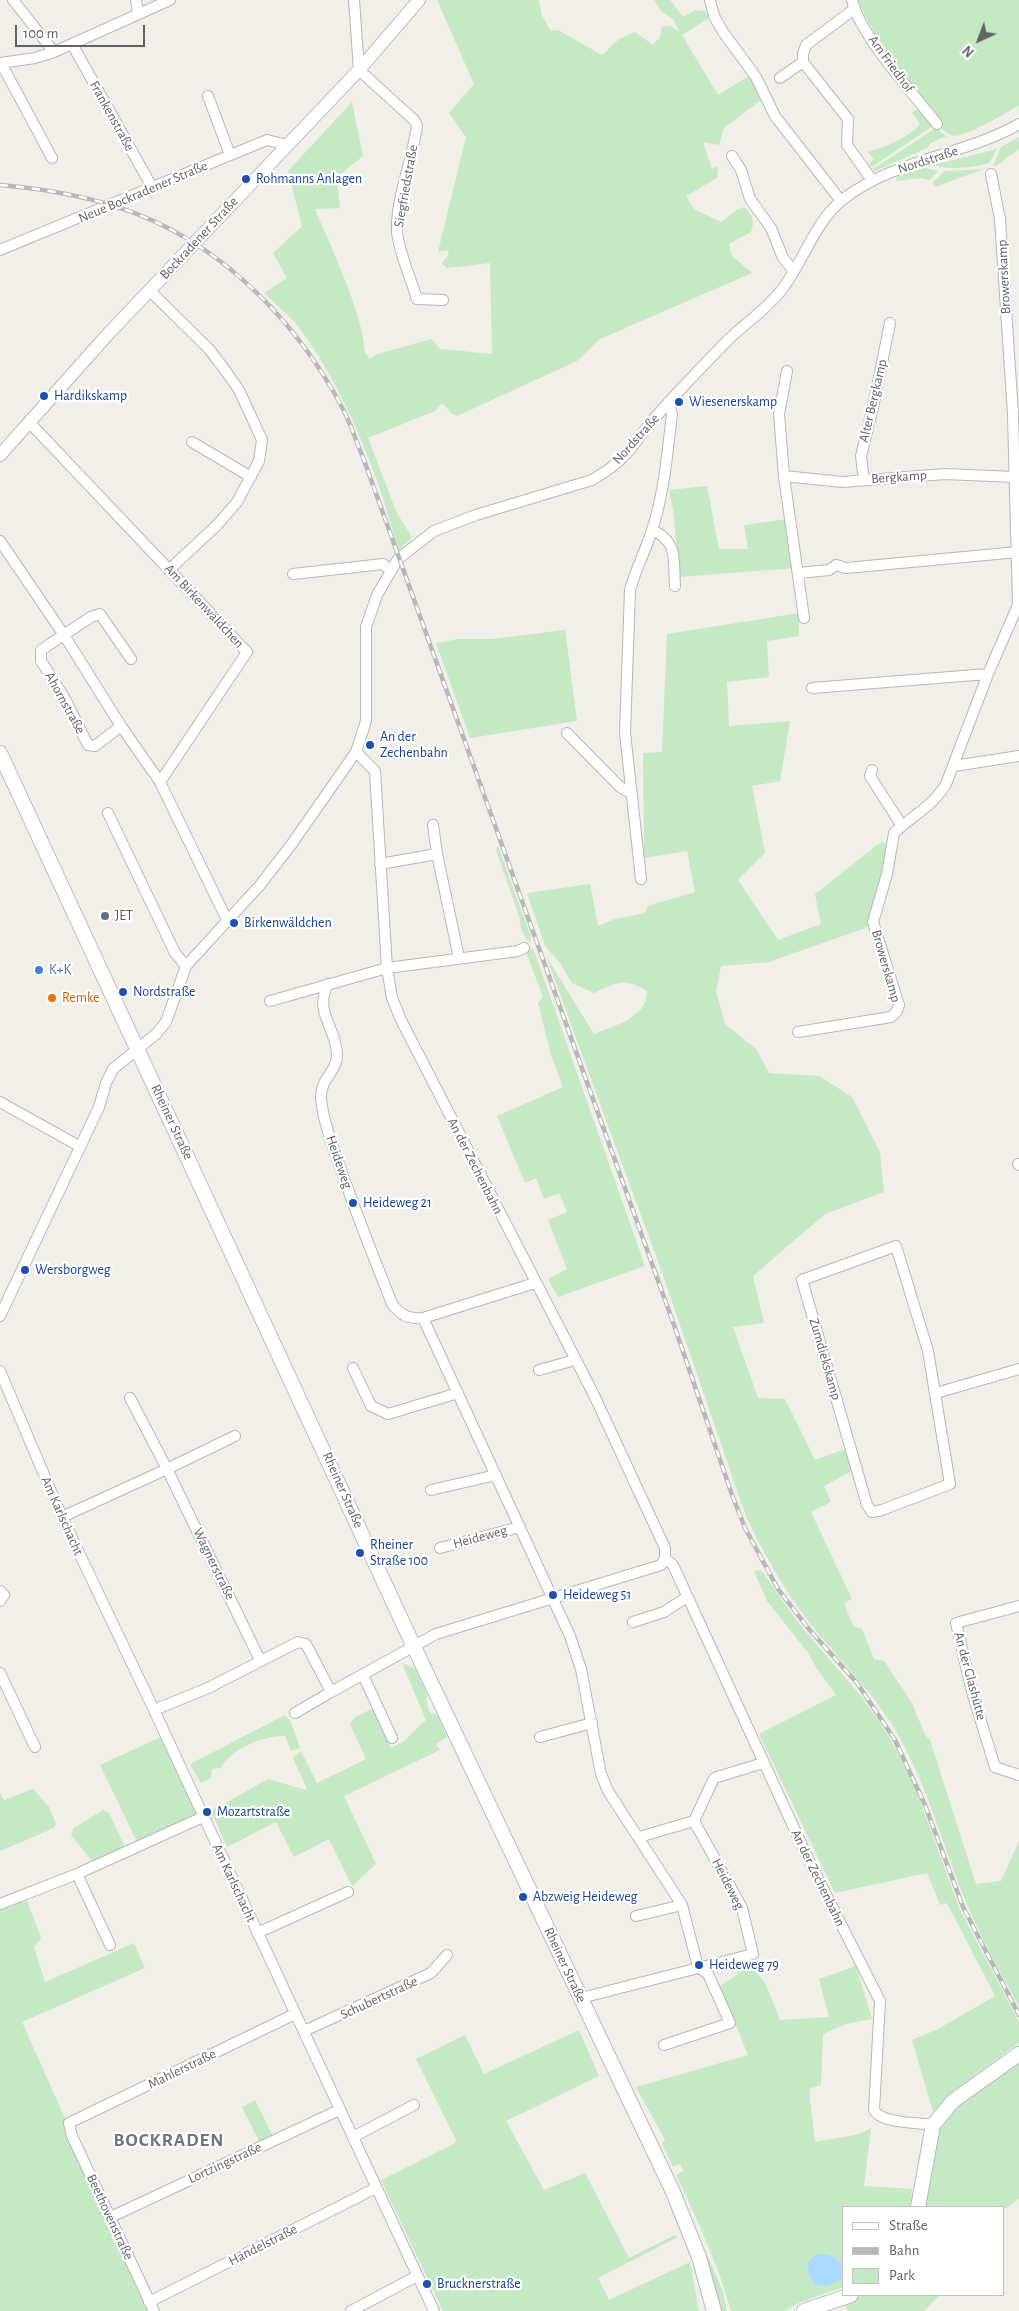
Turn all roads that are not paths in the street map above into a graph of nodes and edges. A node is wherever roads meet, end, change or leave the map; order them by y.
1 (13, 0) edge
2 (136, 0) edge
3 (170, 0) edge
4 (354, 0) edge
5 (419, 0) edge
6 (710, 3) edge
7 (852, 5) edge
8 (138, 14) junction
9 (72, 44) junction
10 (54, 52) junction
11 (803, 62) junction
12 (0, 63) edge
13 (359, 70) junction
14 (780, 78) dead end
15 (208, 96) dead end
16 (937, 124) dead end
17 (1019, 124) edge
18 (287, 145) junction
19 (230, 155) junction
20 (732, 156) dead end
21 (52, 158) dead end
22 (991, 174) dead end
23 (872, 180) junction
24 (152, 187) junction
25 (841, 201) junction
26 (0, 250) edge
27 (794, 270) junction
28 (150, 291) junction
29 (443, 300) dead end
30 (890, 323) dead end
31 (787, 371) dead end
32 (1014, 377) edge
33 (669, 403) junction
34 (29, 422) junction
35 (192, 442) dead end
36 (0, 455) edge
37 (784, 476) junction
38 (251, 477) junction
39 (1014, 477) junction
40 (864, 480) junction
41 (652, 530) junction
42 (0, 541) edge
43 (1018, 552) junction
44 (170, 570) junction
45 (390, 570) junction
46 (799, 573) junction
47 (293, 574) dead end
48 (674, 586) dead end
49 (1018, 605) edge
50 (804, 618) dead end
51 (64, 635) junction
52 (131, 659) dead end
53 (988, 674) junction
54 (812, 688) dead end
55 (120, 726) junction
56 (567, 733) dead end
57 (356, 752) junction
58 (0, 753) edge
59 (1019, 756) edge
60 (954, 766) junction
61 (872, 770) dead end
62 (160, 782) junction
63 (631, 793) junction
64 (108, 813) dead end
65 (433, 825) dead end
66 (902, 826) junction
67 (437, 854) junction
68 (380, 864) junction
69 (641, 879) dead end
70 (228, 922) junction
71 (524, 948) dead end
72 (459, 958) junction
73 (186, 966) junction
74 (388, 968) junction
75 (328, 984) junction
76 (270, 1001) dead end
77 (798, 1032) dead end
78 (138, 1049) junction
79 (0, 1102) edge
80 (79, 1146) junction
81 (535, 1283) junction
82 (0, 1316) edge
83 (423, 1318) junction
84 (575, 1360) junction
85 (353, 1368) dead end
86 (1019, 1369) edge
87 (539, 1370) dead end
88 (0, 1371) edge
89 (458, 1393) junction
90 (936, 1393) junction
91 (130, 1398) dead end
92 (235, 1436) dead end
93 (167, 1469) junction
94 (496, 1475) junction
95 (431, 1490) dead end
96 (62, 1517) junction
97 (520, 1527) junction
98 (440, 1548) dead end
99 (665, 1558) junction
100 (0, 1591) edge
101 (552, 1597) junction
102 (687, 1597) junction
103 (0, 1601) edge
104 (1019, 1606) edge
105 (633, 1622) dead end
106 (414, 1647) junction
107 (260, 1660) junction
108 (0, 1673) edge
109 (363, 1675) junction
110 (331, 1692) junction
111 (154, 1710) junction
112 (294, 1712) dead end
113 (592, 1723) junction
114 (540, 1737) dead end
115 (392, 1738) dead end
116 (35, 1747) dead end
117 (763, 1763) junction
118 (1019, 1775) edge
119 (203, 1817) junction
120 (694, 1821) junction
121 (639, 1837) junction
122 (78, 1874) junction
123 (348, 1892) dead end
124 (0, 1904) edge
125 (682, 1905) junction
126 (636, 1916) dead end
127 (257, 1933) junction
128 (110, 1945) dead end
129 (447, 1955) dead end
130 (698, 1967) junction
131 (581, 1998) junction
132 (295, 2014) junction
133 (304, 2031) junction
134 (664, 2045) dead end
135 (1019, 2054) edge
136 (414, 2105) dead end
137 (339, 2110) junction
138 (69, 2123) joint
139 (933, 2125) junction
140 (353, 2137) junction
141 (376, 2188) junction
142 (918, 2206) edge
143 (111, 2217) junction
144 (417, 2276) junction
145 (849, 2296) edge
146 (151, 2306) edge
147 (351, 2311) edge
148 (434, 2311) edge
149 (714, 2311) edge
150 (804, 2311) edge

1 - 10 street
2 - 8 street
3 - 8 street
4 - 13 street
5 - 13 street, Bockradener Straße
6 - 25 street
7 - 11 street
7 - 16 street, Am Friedhof
8 - 9 street
9 - 10 street
9 - 24 street, Frankenstraße
10 - 12 street
11 - 14 street
11 - 23 street
12 - 21 street
13 - 18 street, Bockradener Straße
13 - 29 street, Siegfriedstraße
15 - 19 street
17 - 23 street, Nordstraße
18 - 19 street, Neue Bockradener Straße
18 - 28 street, Bockradener Straße
19 - 24 street, Neue Bockradener Straße
20 - 27 street
22 - 32 street, Browerskamp
23 - 25 street, Nordstraße
24 - 26 street, Neue Bockradener Straße
25 - 27 street, Nordstraße
27 - 33 street, Nordstraße
28 - 34 street, Bockradener Straße
28 - 38 street
30 - 40 street, Alter Bergkamp
31 - 37 street
32 - 39 street, Browerskamp
33 - 41 street
33 - 45 street, Nordstraße
34 - 36 street, Bockradener Straße
34 - 44 street, Am Birkenwäldchen
35 - 38 street
37 - 40 street, Bergkamp
37 - 46 street
38 - 44 street
39 - 40 street, Bergkamp
39 - 43 street, Browerskamp
41 - 48 street
41 - 63 street
42 - 51 street
43 - 46 street
43 - 49 street, Browerskamp
44 - 62 street, Am Birkenwäldchen
45 - 47 street
45 - 57 street, Nordstraße
46 - 50 street
49 - 53 street, Browerskamp
51 - 52 street, Ahornstraße
51 - 55 street
51 - 55 street, Ahornstraße
53 - 54 street
53 - 60 street, Browerskamp
55 - 62 street
56 - 63 street
57 - 68 street, An der Zechenbahn
57 - 70 street, Nordstraße
58 - 78 main road, Rheiner Straße
59 - 60 street
60 - 66 street, Browerskamp
61 - 66 street
62 - 70 street
63 - 69 street
64 - 73 street
65 - 67 street
66 - 77 street, Browerskamp
67 - 68 street
67 - 72 street
68 - 74 street, An der Zechenbahn
70 - 73 street, Nordstraße
71 - 72 street
72 - 74 street
73 - 78 street, Nordstraße
74 - 75 street
74 - 81 street, An der Zechenbahn
75 - 76 street
75 - 83 street, Heideweg
78 - 80 street
78 - 106 main road, Rheiner Straße
79 - 80 street
80 - 82 street
81 - 83 street
81 - 84 street, An der Zechenbahn
83 - 89 street, Heideweg
84 - 87 street
84 - 99 street, An der Zechenbahn
85 - 89 street
86 - 90 street
88 - 96 street, Am Karlschacht
89 - 94 street, Heideweg
90 - 90 street, Zumdiekskamp
91 - 93 street, Wagnerstraße
92 - 93 street
93 - 96 street
93 - 107 street, Wagnerstraße
94 - 95 street
94 - 97 street, Heideweg
96 - 111 street, Am Karlschacht
97 - 98 street, Heideweg
97 - 101 street, Heideweg
99 - 101 street
99 - 102 street, An der Zechenbahn
100 - 103 street
101 - 106 street
101 - 113 street, Heideweg
102 - 105 street
102 - 117 street, An der Zechenbahn
104 - 118 street, An der Glashütte
106 - 109 street
106 - 131 main road, Rheiner Straße
107 - 110 street
107 - 111 street
108 - 116 street
109 - 110 street
109 - 115 street
110 - 112 street
111 - 119 street, Am Karlschacht
113 - 114 street
113 - 121 street, Heideweg
117 - 120 street
117 - 139 street, An der Zechenbahn
119 - 122 street
119 - 127 street, Am Karlschacht
120 - 121 street
120 - 130 street, Heideweg
121 - 125 street, Heideweg
122 - 124 street
122 - 128 street
123 - 127 street
125 - 126 street
125 - 130 street, Heideweg
127 - 132 street, Am Karlschacht
129 - 133 street, Schubertstraße
130 - 131 street, Heideweg
130 - 134 street, Heideweg
131 - 149 main road, Rheiner Straße
132 - 133 street, Am Karlschacht
132 - 138 street, Mahlerstraße
133 - 137 street, Am Karlschacht
135 - 139 main road
136 - 140 street
137 - 140 street, Am Karlschacht
137 - 143 street, Lortzingstraße
138 - 143 street, Beethovenstraße
139 - 142 main road
140 - 141 street, Am Karlschacht
141 - 144 street, Am Karlschacht
141 - 146 street, Händelstraße
143 - 146 street, Beethovenstraße
144 - 147 street
144 - 148 street, Am Karlschacht
145 - 150 main road

